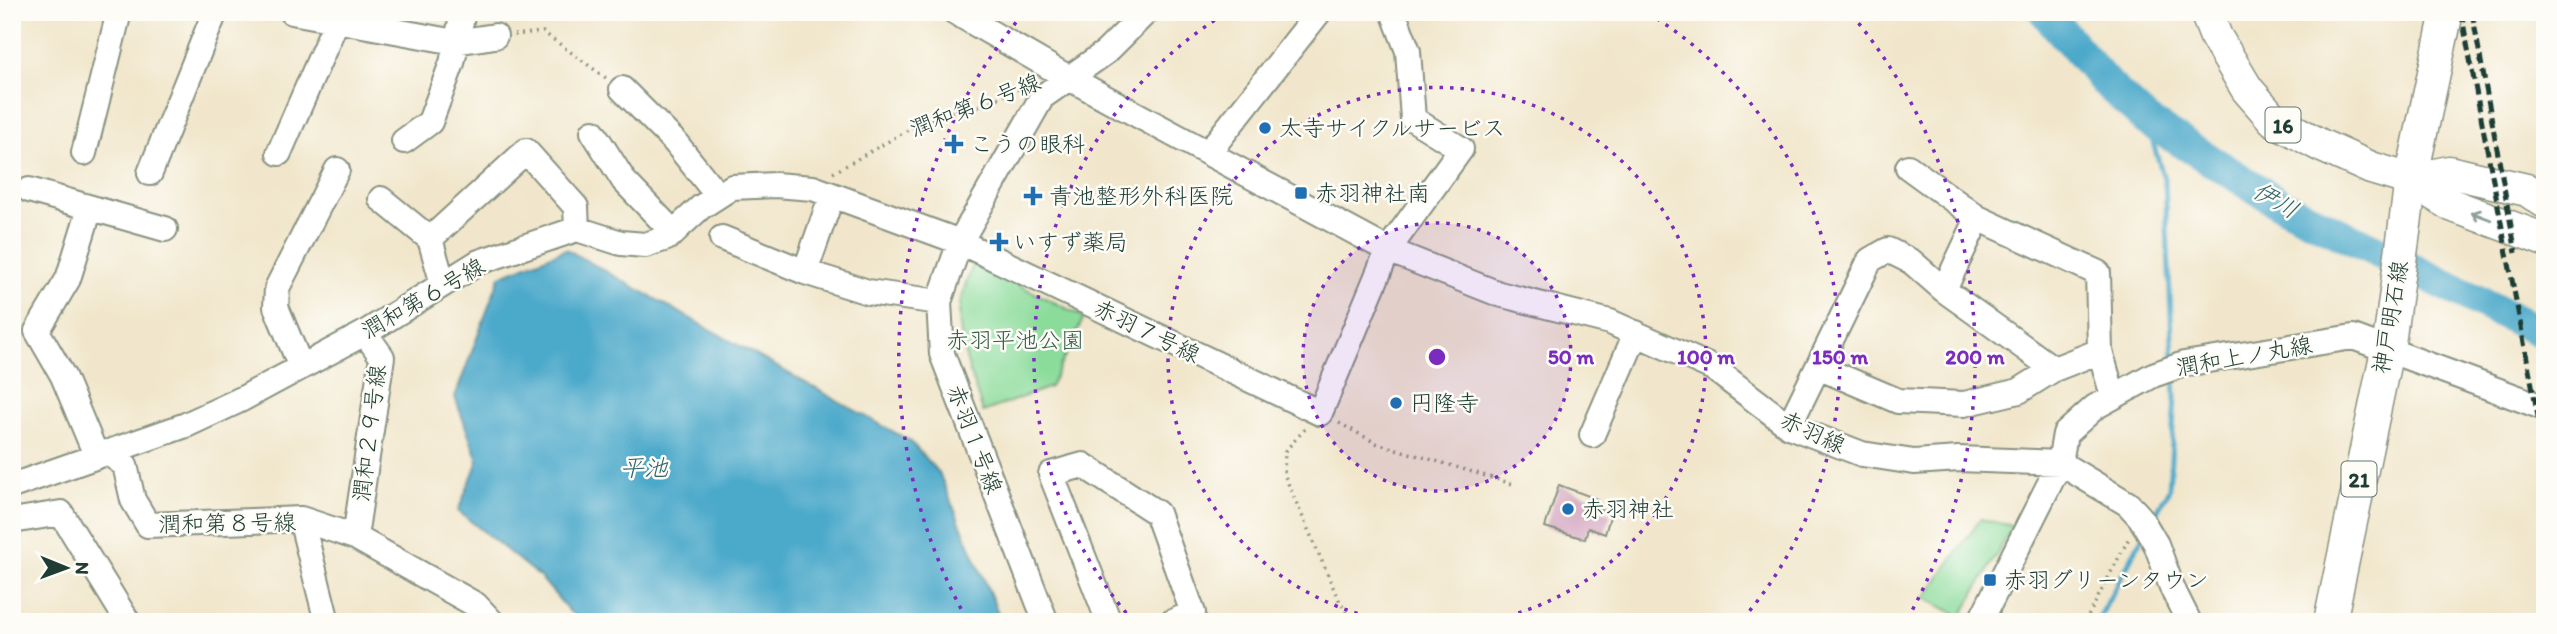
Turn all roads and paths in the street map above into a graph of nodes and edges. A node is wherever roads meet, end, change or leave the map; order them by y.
1 (119, 12) edge
2 (215, 12) edge
3 (292, 12) edge
4 (463, 12) edge
5 (1146, 12) edge
6 (1319, 12) edge
7 (1393, 12) edge
8 (2206, 12) edge
9 (2447, 12) edge
10 (957, 13) edge
11 (342, 19) edge
12 (410, 24) edge
13 (495, 36) joint
14 (455, 42) junction
15 (1063, 75) junction
16 (622, 89) joint
17 (593, 132) dead end
18 (404, 141) dead end
19 (84, 153) dead end
20 (279, 153) dead end
21 (1208, 153) junction
22 (1908, 167) dead end
23 (337, 170) dead end
24 (149, 173) dead end
25 (807, 188) junction
26 (29, 190) dead end
27 (2410, 192) junction
28 (832, 195) junction
29 (718, 196) junction
30 (381, 199) dead end
31 (2545, 202) edge
32 (90, 208) junction
33 (1978, 218) junction
34 (165, 229) dead end
35 (576, 229) junction
36 (674, 233) junction
37 (722, 238) dead end
38 (430, 239) junction
39 (2545, 240) edge
40 (960, 242) junction
41 (1388, 250) junction
42 (806, 272) junction
43 (443, 285) junction
44 (1944, 290) junction
45 (939, 302) junction
46 (365, 333) junction
47 (1636, 333) junction
48 (2388, 342) junction
49 (2100, 351) junction
50 (301, 367) junction
51 (1818, 367) junction
52 (2054, 369) junction
53 (2113, 396) junction
54 (2545, 408) edge
55 (1320, 413) junction
56 (1789, 426) junction
57 (1592, 435) dead end
58 (102, 453) junction
59 (2060, 463) junction
60 (1516, 485) dead end
61 (12, 486) edge
62 (301, 519) junction
63 (12, 521) edge
64 (2145, 525) junction
65 (355, 537) junction
66 (128, 622) edge
67 (327, 622) edge
68 (492, 622) edge
69 (1046, 622) edge
70 (1109, 622) edge
71 (1172, 622) edge
72 (1351, 622) edge
73 (1980, 622) edge
74 (2085, 622) edge
75 (2189, 622) edge
76 (2330, 622) edge

1 - 19 street
2 - 24 street
3 - 11 street
4 - 14 street
5 - 15 street, 潤和第６号線
6 - 21 street
7 - 41 street
8 - 27 main road, 16
9 - 27 main road, 神戸明石線 / 21
10 - 15 street, 赤羽線
11 - 12 street
11 - 20 street
12 - 14 street
13 - 14 street
13 - 16 path
14 - 18 street
15 - 21 street, 赤羽線
15 - 25 path, 潤和第６号線
15 - 40 street, 赤羽１号線
16 - 29 street
17 - 36 street
21 - 41 street, 赤羽線
22 - 33 street
23 - 50 street
25 - 28 street, 赤羽７号線
25 - 29 street
26 - 32 street
27 - 31 main road, 16
39 -> 27 main road, 16
27 - 48 main road, 神戸明石線 / 21
28 - 40 street, 赤羽７号線
28 - 42 street
29 - 36 street
30 - 38 street
32 - 34 street
32 - 58 street
33 - 44 street
33 - 49 street
35 - 36 street
35 - 38 street
35 - 43 street, 潤和第６号線
37 - 42 street
38 - 43 street
40 - 45 street, 赤羽１号線
40 - 55 street, 赤羽７号線
41 - 47 street, 赤羽線
41 - 55 street
42 - 45 street
43 - 46 street, 潤和第６号線
44 - 51 street
44 - 52 street
45 - 69 street, 赤羽１号線
46 - 50 street, 潤和第６号線
46 - 65 street, 潤和２９号線
47 - 56 street, 赤羽線
47 - 57 street
48 - 53 street, 潤和上ノ丸線
48 - 54 street, 潤和上ノ丸線
48 - 76 main road, 神戸明石線 / 21
49 - 52 street
49 - 53 street
50 - 58 street, 潤和第６号線
51 - 52 street
51 - 56 street
53 - 59 street, 潤和上ノ丸線
55 - 60 path
55 - 72 path
56 - 59 street, 赤羽線
58 - 61 street, 潤和第６号線
58 - 62 street, 潤和第８号線
59 - 64 street, 赤羽線
59 - 73 street, 潤和上ノ丸線
62 - 65 street, 潤和第８号線
62 - 67 street
63 - 66 street
64 - 74 path
64 - 75 street, 赤羽線
65 - 68 street, 潤和第８号線
70 - 71 street

